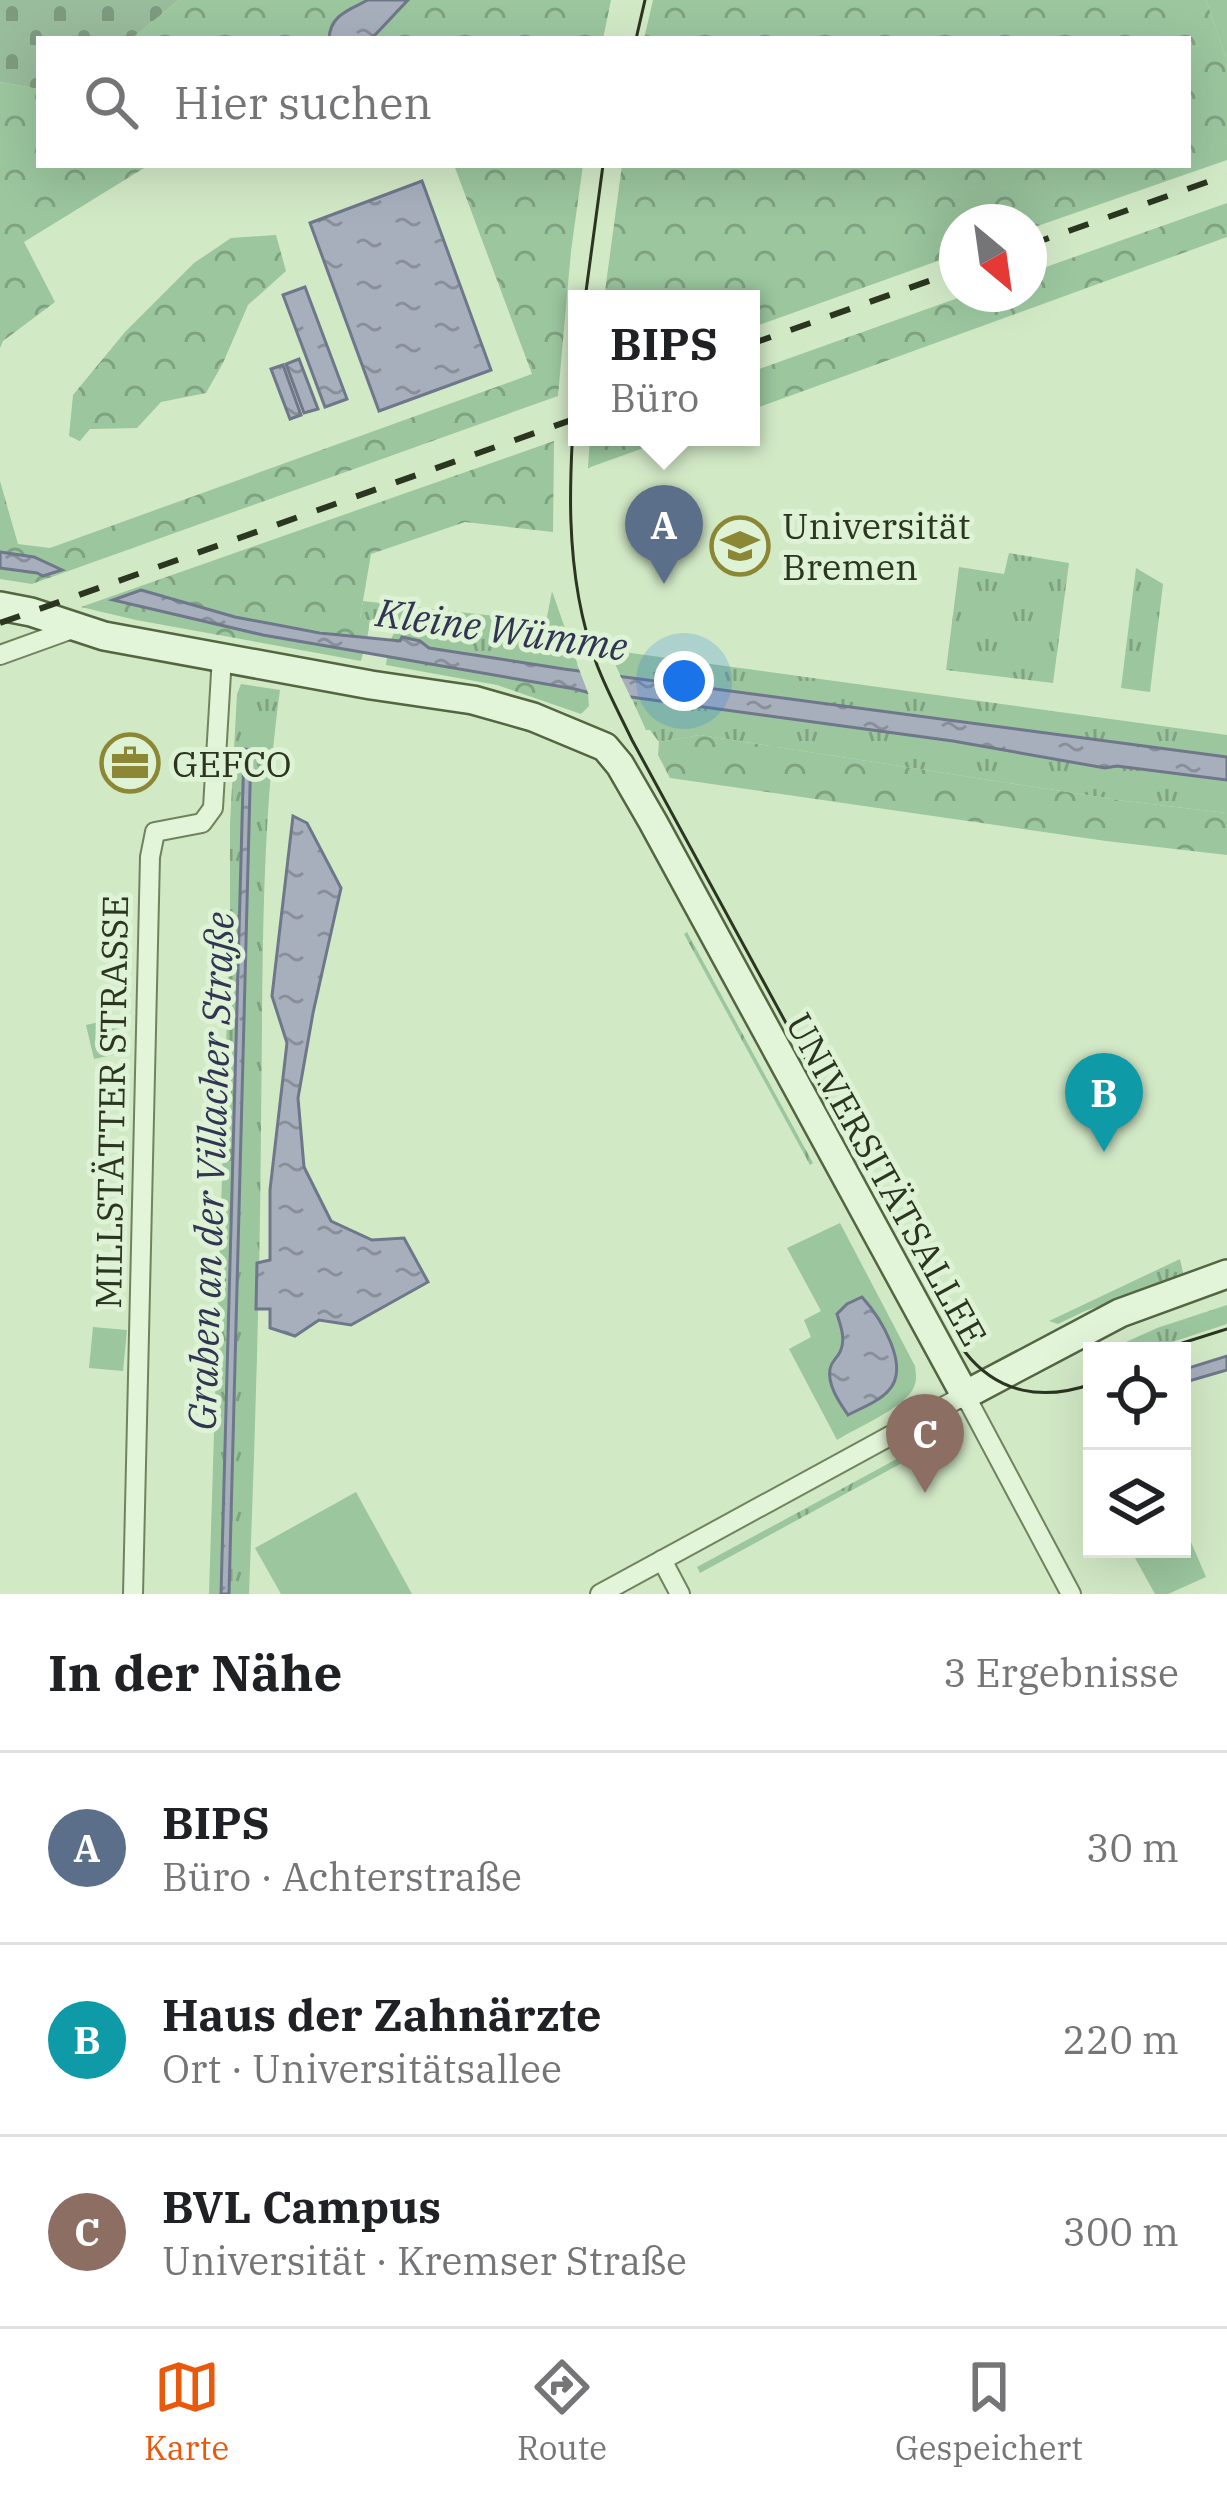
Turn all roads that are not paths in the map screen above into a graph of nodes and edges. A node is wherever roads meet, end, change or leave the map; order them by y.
1 (0, 606) edge
2 (75, 628) junction
3 (0, 655) edge
4 (221, 656) junction
5 (1227, 1274) edge
6 (964, 1395) junction
7 (662, 1560) junction
8 (133, 1594) edge
9 (600, 1594) edge
10 (680, 1594) edge
11 (1072, 1594) edge

1 - 2 street
2 - 3 street
2 - 4 street
4 - 6 street, UNIVERSITÄTSALLEE
4 - 8 street, MILLSTÄTTER STRASSE
5 - 6 street, UNIVERSITÄTSALLEE
6 - 7 street
6 - 11 street
7 - 9 street
7 - 10 street

